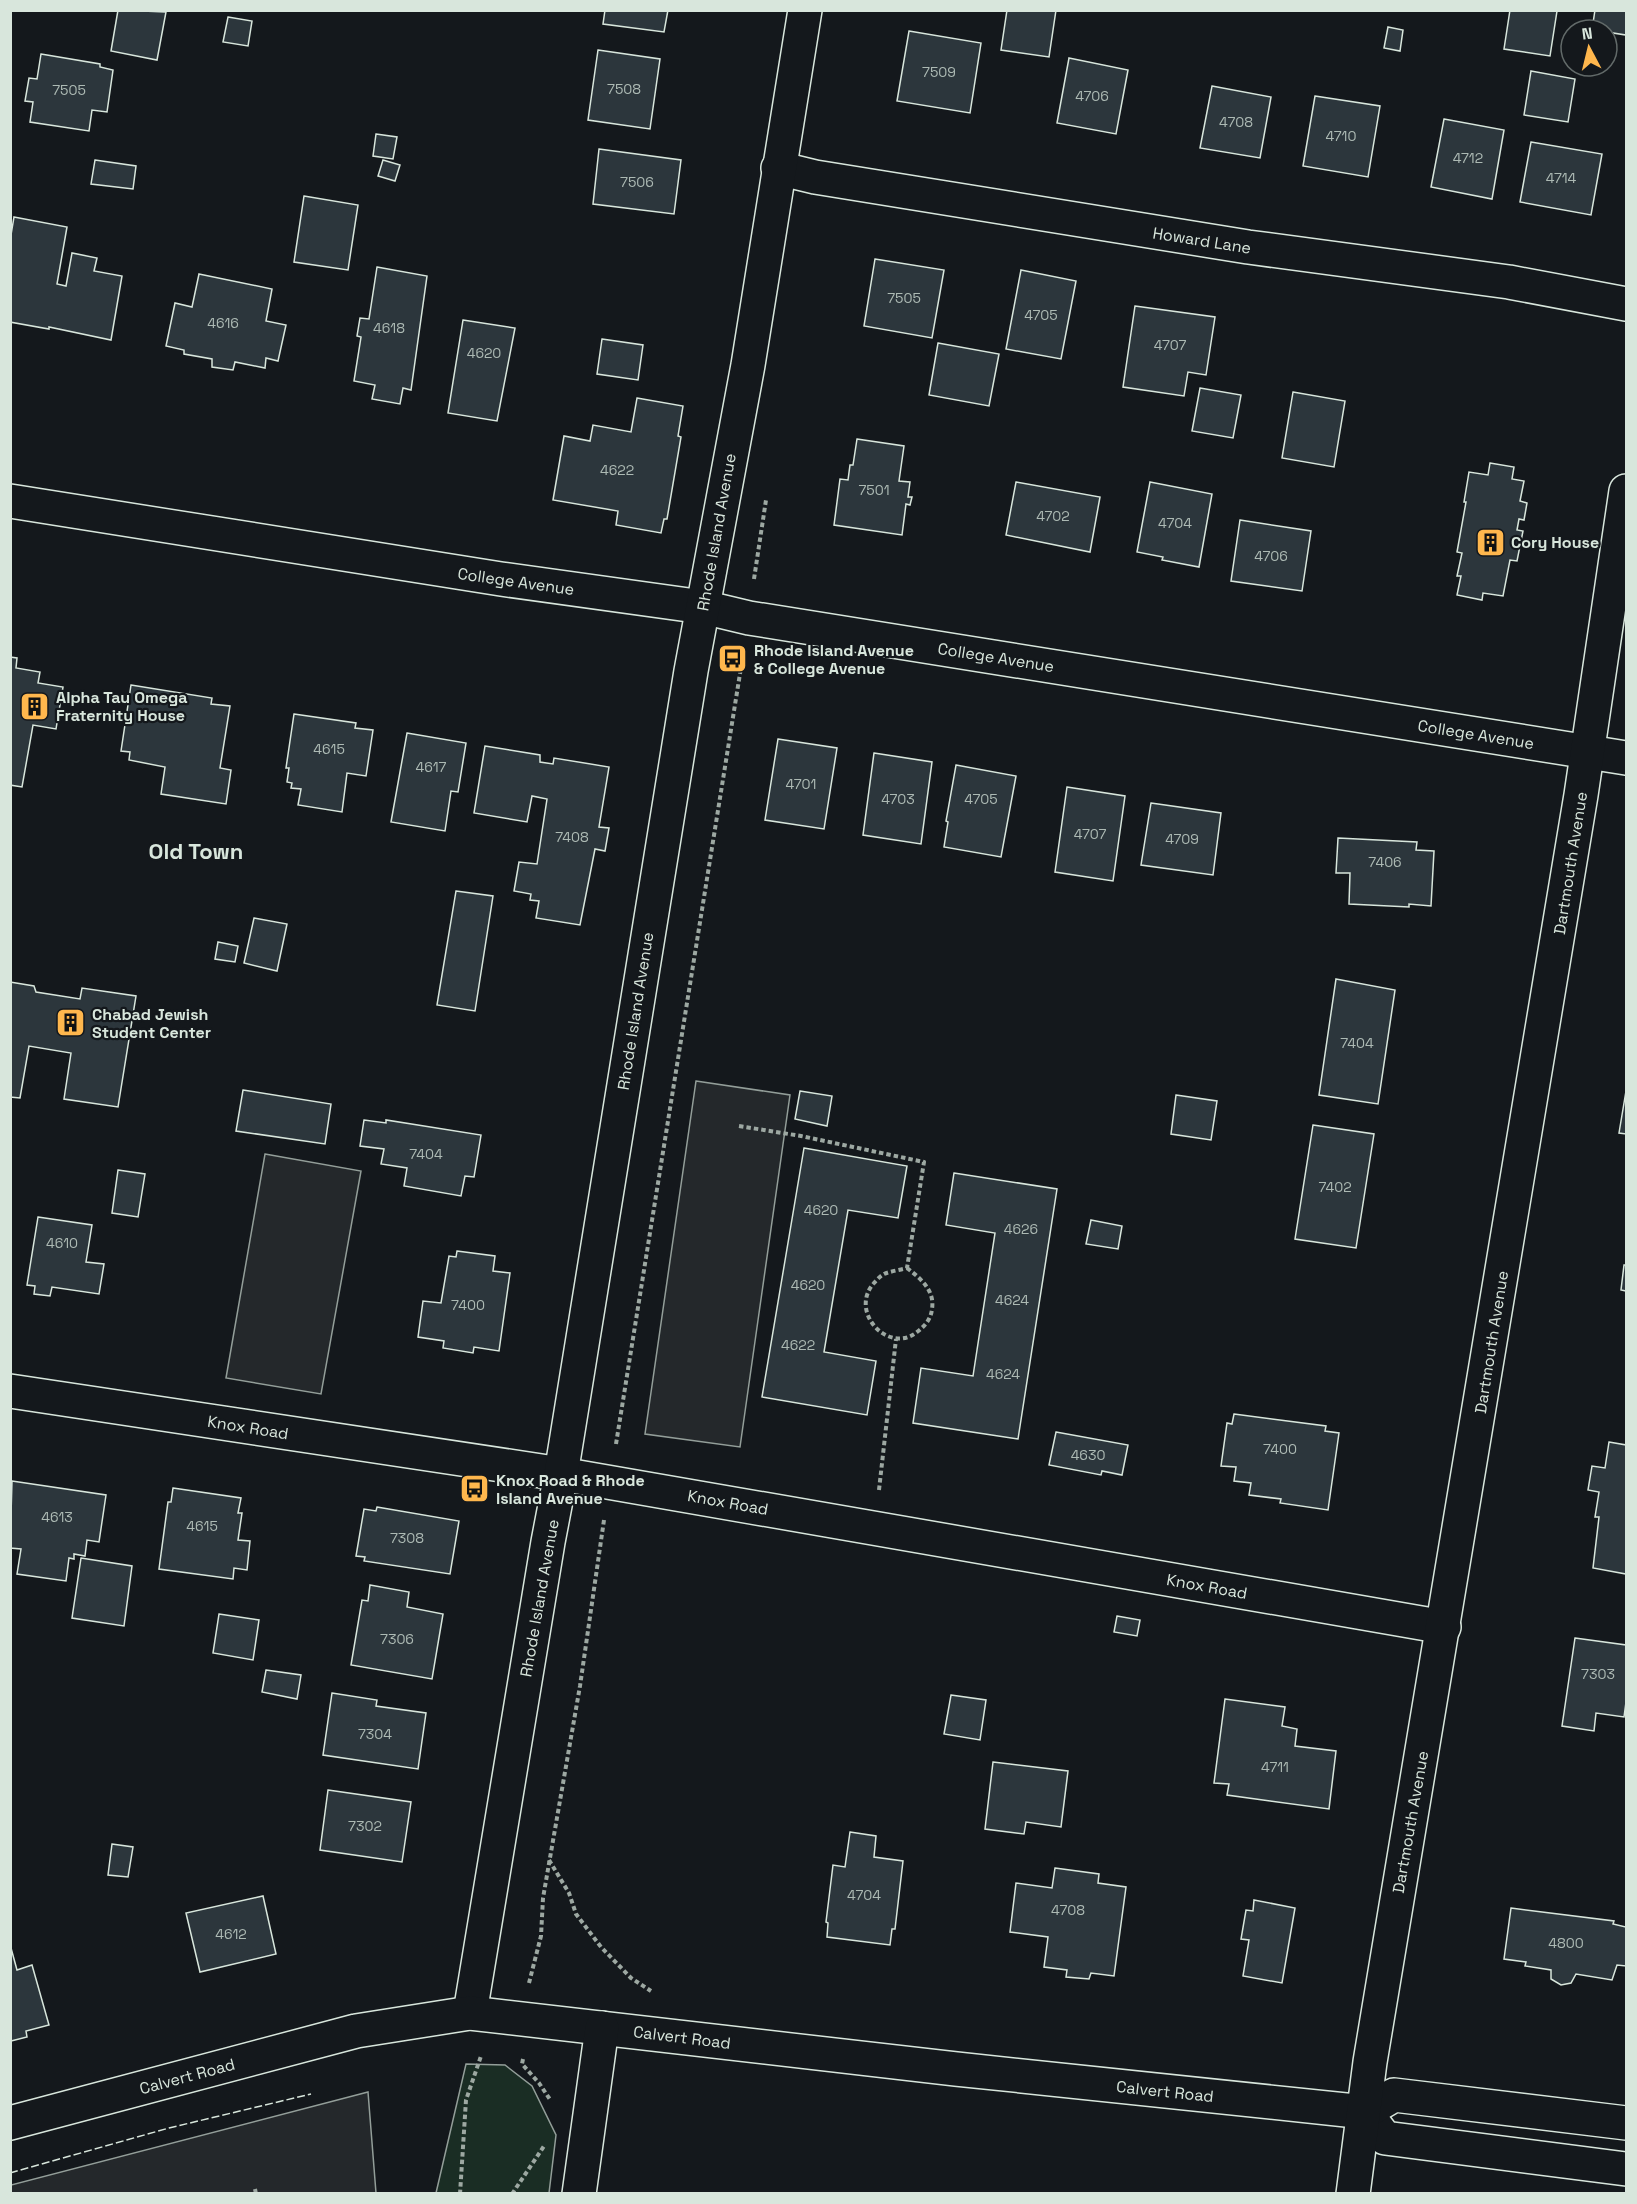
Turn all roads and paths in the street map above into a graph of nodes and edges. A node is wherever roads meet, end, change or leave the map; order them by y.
1 (805, 10) edge
2 (778, 168) junction
3 (1626, 304) edge
4 (1626, 491) edge
5 (10, 501) edge
6 (703, 608) junction
7 (743, 653) dead end
8 (1587, 752) junction
9 (1626, 758) edge
10 (739, 1126) dead end
11 (907, 1268) junction
12 (896, 1339) junction
13 (10, 1391) edge
14 (615, 1448) dead end
15 (561, 1474) junction
16 (878, 1493) dead end
17 (605, 1512) dead end
18 (1444, 1627) junction
19 (549, 1859) junction
20 (531, 1973) dead end
21 (651, 1991) dead end
22 (470, 2013) junction
23 (526, 2019) junction
24 (602, 2028) junction
25 (482, 2056) dead end
26 (551, 2101) dead end
27 (1365, 2112) junction
28 (10, 2123) edge
29 (1626, 2123) edge
30 (545, 2142) dead end
31 (1626, 2169) edge
32 (459, 2193) edge
33 (512, 2193) edge
34 (579, 2193) edge
35 (1353, 2193) edge

1 - 2 street, Rhode Island Avenue
2 - 3 street, Howard Lane
2 - 6 street, Rhode Island Avenue
4 - 8 street, Dartmouth Avenue
5 - 6 street, College Avenue
6 - 8 street, College Avenue
6 - 15 street, Rhode Island Avenue
7 - 14 path
8 - 9 street, College Avenue
8 - 18 street, Dartmouth Avenue
10 - 11 path
11 - 12 path
11 - 12 path
12 - 16 path
13 - 15 street, Knox Road
15 - 18 street, Knox Road
15 - 22 street, Rhode Island Avenue
17 - 19 path
18 - 27 street, Dartmouth Avenue
19 - 20 path
19 - 21 path
22 - 23 street, Calvert Road
22 - 28 street, Calvert Road
23 - 24 street, Calvert Road
23 - 26 path
24 - 27 street, Calvert Road
24 - 34 street
25 - 32 path
27 - 29 street
27 - 31 street
27 - 35 street, Dartmouth Avenue
30 - 33 path

